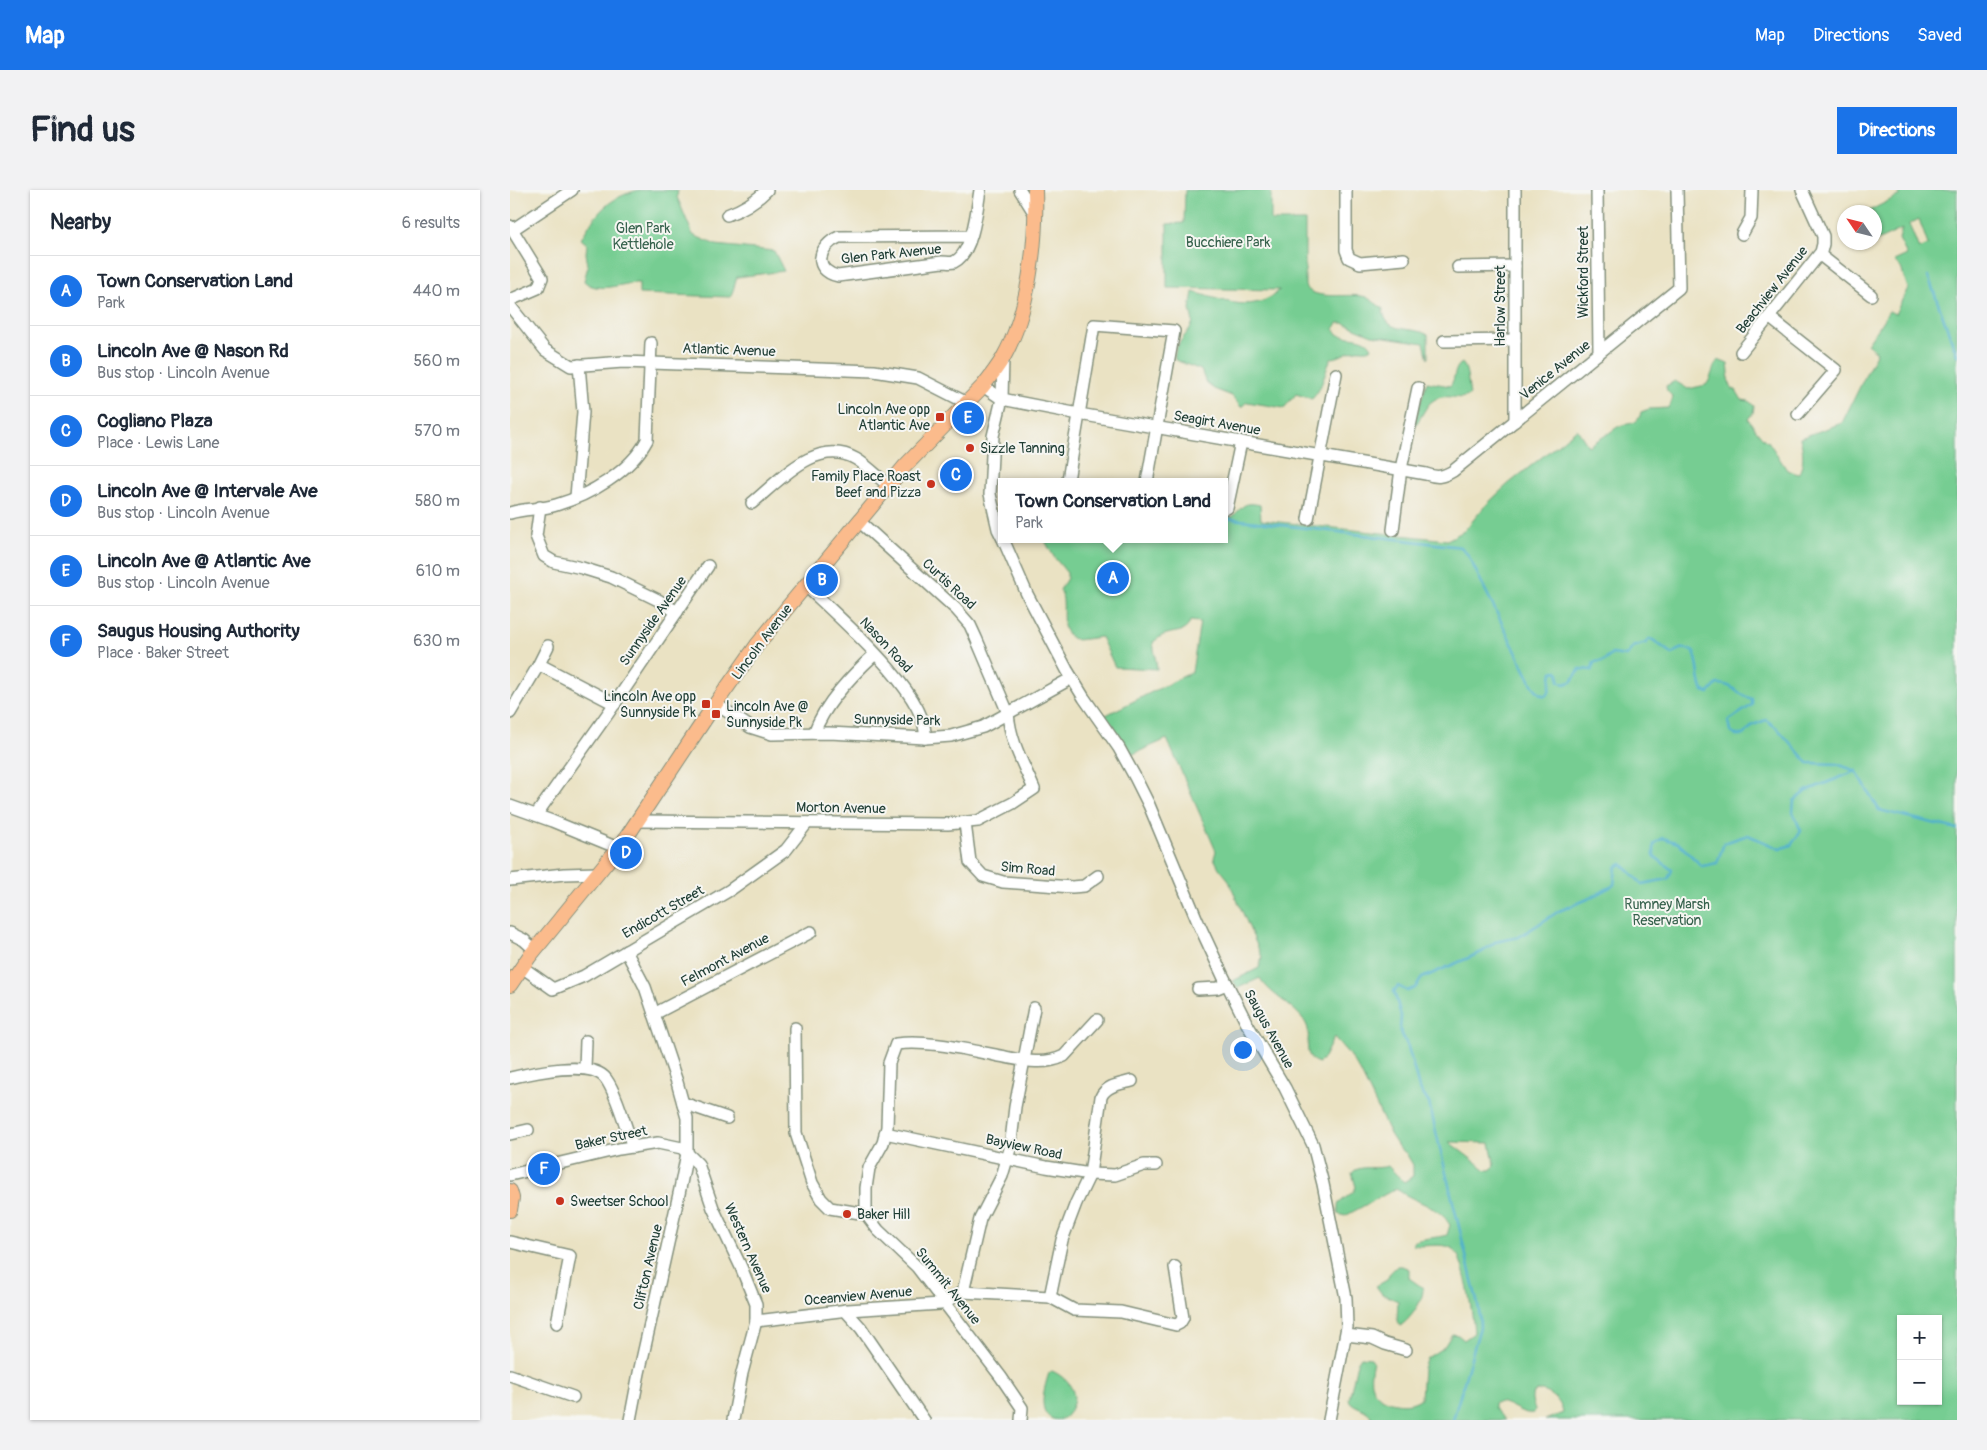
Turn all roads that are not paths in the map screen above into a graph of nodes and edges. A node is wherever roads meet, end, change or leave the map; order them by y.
1 (572, 190) edge
2 (767, 190) edge
3 (980, 190) edge
4 (1020, 190) edge
5 (1035, 190) edge
6 (1346, 190) edge
7 (1515, 190) edge
8 (1597, 190) edge
9 (1677, 190) edge
10 (1752, 190) edge
11 (1802, 190) edge
12 (727, 215) dead end
13 (1035, 215) junction
14 (511, 228) edge
15 (1742, 234) dead end
16 (971, 236) junction
17 (1820, 255) junction
18 (1404, 259) dead end
19 (1515, 266) junction
20 (1458, 267) dead end
21 (1871, 295) dead end
22 (510, 300) edge
23 (510, 306) edge
24 (1769, 317) junction
25 (1515, 340) junction
26 (1444, 342) dead end
27 (651, 343) dead end
28 (1742, 352) dead end
29 (1598, 354) junction
30 (1003, 357) junction
31 (649, 363) junction
32 (579, 366) junction
33 (1336, 374) dead end
34 (983, 386) junction
35 (1418, 388) dead end
36 (1002, 399) junction
37 (967, 403) junction
38 (1079, 414) junction
39 (1798, 414) dead end
40 (1515, 422) junction
41 (1156, 428) junction
42 (1241, 442) junction
43 (1320, 455) junction
44 (1401, 469) junction
45 (1449, 474) joint
46 (1068, 478) edge
47 (1148, 478) edge
48 (889, 486) junction
49 (576, 497) junction
50 (752, 503) dead end
51 (1228, 503) edge
52 (540, 508) junction
53 (510, 513) edge
54 (1308, 519) dead end
55 (859, 521) junction
56 (998, 529) edge
57 (1393, 530) dead end
58 (1004, 543) edge
59 (708, 566) dead end
60 (805, 585) junction
61 (677, 612) junction
62 (548, 646) dead end
63 (875, 654) junction
64 (538, 666) junction
65 (1072, 678) junction
66 (615, 704) junction
67 (716, 704) junction
68 (510, 713) edge
69 (1008, 713) junction
70 (814, 733) junction
71 (925, 738) junction
72 (1034, 789) joint
73 (510, 806) edge
74 (536, 815) junction
75 (638, 821) junction
76 (965, 822) junction
77 (807, 823) junction
78 (618, 848) junction
79 (598, 873) junction
80 (1098, 876) dead end
81 (510, 880) edge
82 (811, 932) dead end
83 (510, 934) edge
84 (535, 950) junction
85 (626, 951) junction
86 (522, 967) junction
87 (1227, 984) junction
88 (510, 985) edge
89 (1198, 989) dead end
90 (1034, 1008) dead end
91 (654, 1014) junction
92 (1097, 1020) dead end
93 (795, 1028) dead end
94 (586, 1042) dead end
95 (1024, 1062) junction
96 (585, 1068) junction
97 (510, 1078) edge
98 (1132, 1081) dead end
99 (683, 1104) junction
100 (727, 1118) dead end
101 (528, 1130) dead end
102 (885, 1133) junction
103 (510, 1134) edge
104 (633, 1147) junction
105 (687, 1153) junction
106 (1007, 1159) junction
107 (1156, 1165) dead end
108 (510, 1174) edge
109 (1090, 1174) junction
110 (510, 1191) edge
111 (510, 1210) edge
112 (866, 1214) junction
113 (510, 1242) edge
114 (1175, 1267) dead end
115 (964, 1292) junction
116 (1050, 1297) junction
117 (943, 1303) junction
118 (845, 1310) junction
119 (756, 1321) junction
120 (557, 1323) dead end
121 (1346, 1334) junction
122 (1406, 1350) dead end
123 (510, 1375) edge
124 (573, 1397) dead end
125 (630, 1420) edge
126 (733, 1420) edge
127 (924, 1420) edge
128 (1021, 1420) edge
129 (1329, 1420) edge

1 - 14 street
2 - 12 street
3 - 16 street, Glen Park Avenue
4 - 13 street
5 - 13 main road, Lincoln Avenue
6 - 18 street
7 - 19 street, Harlow Street
8 - 29 street, Wickford Street
9 - 29 street, Venice Avenue
10 - 15 street
11 - 17 street, Beachview Avenue
13 - 30 main road, Lincoln Avenue
14 - 22 street
16 - 16 street, Glen Park Avenue
17 - 21 street
17 - 24 street, Beachview Avenue
19 - 20 street
19 - 25 street, Harlow Street
23 - 32 street, Atlantic Avenue
24 - 28 street, Beachview Avenue
24 - 39 street
25 - 26 street
25 - 40 street, Harlow Street
27 - 31 street
29 - 40 street, Venice Avenue
30 - 34 main road, Lincoln Avenue
30 - 36 street, Saugus Avenue
31 - 32 street, Atlantic Avenue
31 - 37 street, Atlantic Avenue
31 - 49 street
32 - 49 street
33 - 43 street
34 - 36 street, Seagirt Avenue
34 - 37 main road, Lincoln Avenue
35 - 44 street
36 - 38 street, Seagirt Avenue
36 - 56 street, Saugus Avenue
37 - 48 main road, Lincoln Avenue
38 - 41 street, Seagirt Avenue
38 - 41 street
38 - 46 street
40 - 45 street, Venice Avenue
41 - 42 street, Seagirt Avenue
41 - 47 street
42 - 43 street, Seagirt Avenue
42 - 51 street
43 - 44 street, Seagirt Avenue
43 - 54 street
44 - 45 street, Seagirt Avenue
44 - 57 street
48 - 50 street
48 - 55 main road, Lincoln Avenue
49 - 52 street
52 - 53 street
52 - 61 street
55 - 60 main road, Lincoln Avenue
55 - 69 street, Curtis Road
58 - 65 street, Saugus Avenue
59 - 61 street, Sunnyside Avenue
60 - 63 street, Nason Road
60 - 67 main road, Lincoln Avenue
61 - 66 street, Sunnyside Avenue
62 - 64 street
63 - 70 street
63 - 71 street, Nason Road
64 - 66 street
64 - 68 street
65 - 69 street, Sunnyside Park
65 - 87 street, Saugus Avenue
66 - 74 street, Sunnyside Avenue
67 - 70 street, Sunnyside Park
67 - 75 main road, Lincoln Avenue
69 - 71 street, Sunnyside Park
69 - 72 street, Curtis Road
70 - 71 street, Sunnyside Park
72 - 76 street, Morton Avenue
73 - 74 street
74 - 78 street
75 - 77 street, Morton Avenue
75 - 78 main road, Lincoln Avenue
76 - 77 street, Morton Avenue
76 - 80 street, Sim Road
77 - 85 street, Endicott Street
78 - 79 main road, Lincoln Avenue
79 - 81 street
79 - 84 main road, Lincoln Avenue
82 - 91 street, Felmont Avenue
83 - 84 street
84 - 86 main road, Lincoln Avenue
85 - 86 street, Endicott Street
85 - 91 street, Clifton Avenue
86 - 88 main road, Lincoln Avenue
87 - 89 street
87 - 121 street, Saugus Avenue
90 - 95 street
91 - 99 street, Clifton Avenue
92 - 95 street
93 - 112 street
94 - 96 street
95 - 102 street
95 - 106 street
96 - 97 street
96 - 104 street
98 - 109 street
99 - 100 street
99 - 105 street, Clifton Avenue
101 - 103 street
102 - 106 street, Bayview Road
102 - 112 street
104 - 105 street, Baker Street
104 - 108 street, Baker Street
105 - 119 street, Western Avenue
105 - 125 street, Clifton Avenue
106 - 109 street, Bayview Road
106 - 115 street
107 - 109 street, Bayview Road
109 - 116 street
110 - 111 main road
112 - 117 street, Summit Avenue
113 - 120 street
114 - 116 street
115 - 116 street
115 - 117 street, Oceanview Avenue
117 - 118 street, Oceanview Avenue
117 - 128 street, Summit Avenue
118 - 119 street, Oceanview Avenue
118 - 127 street
119 - 126 street, Western Avenue
121 - 122 street
121 - 129 street, Saugus Avenue
123 - 124 street

